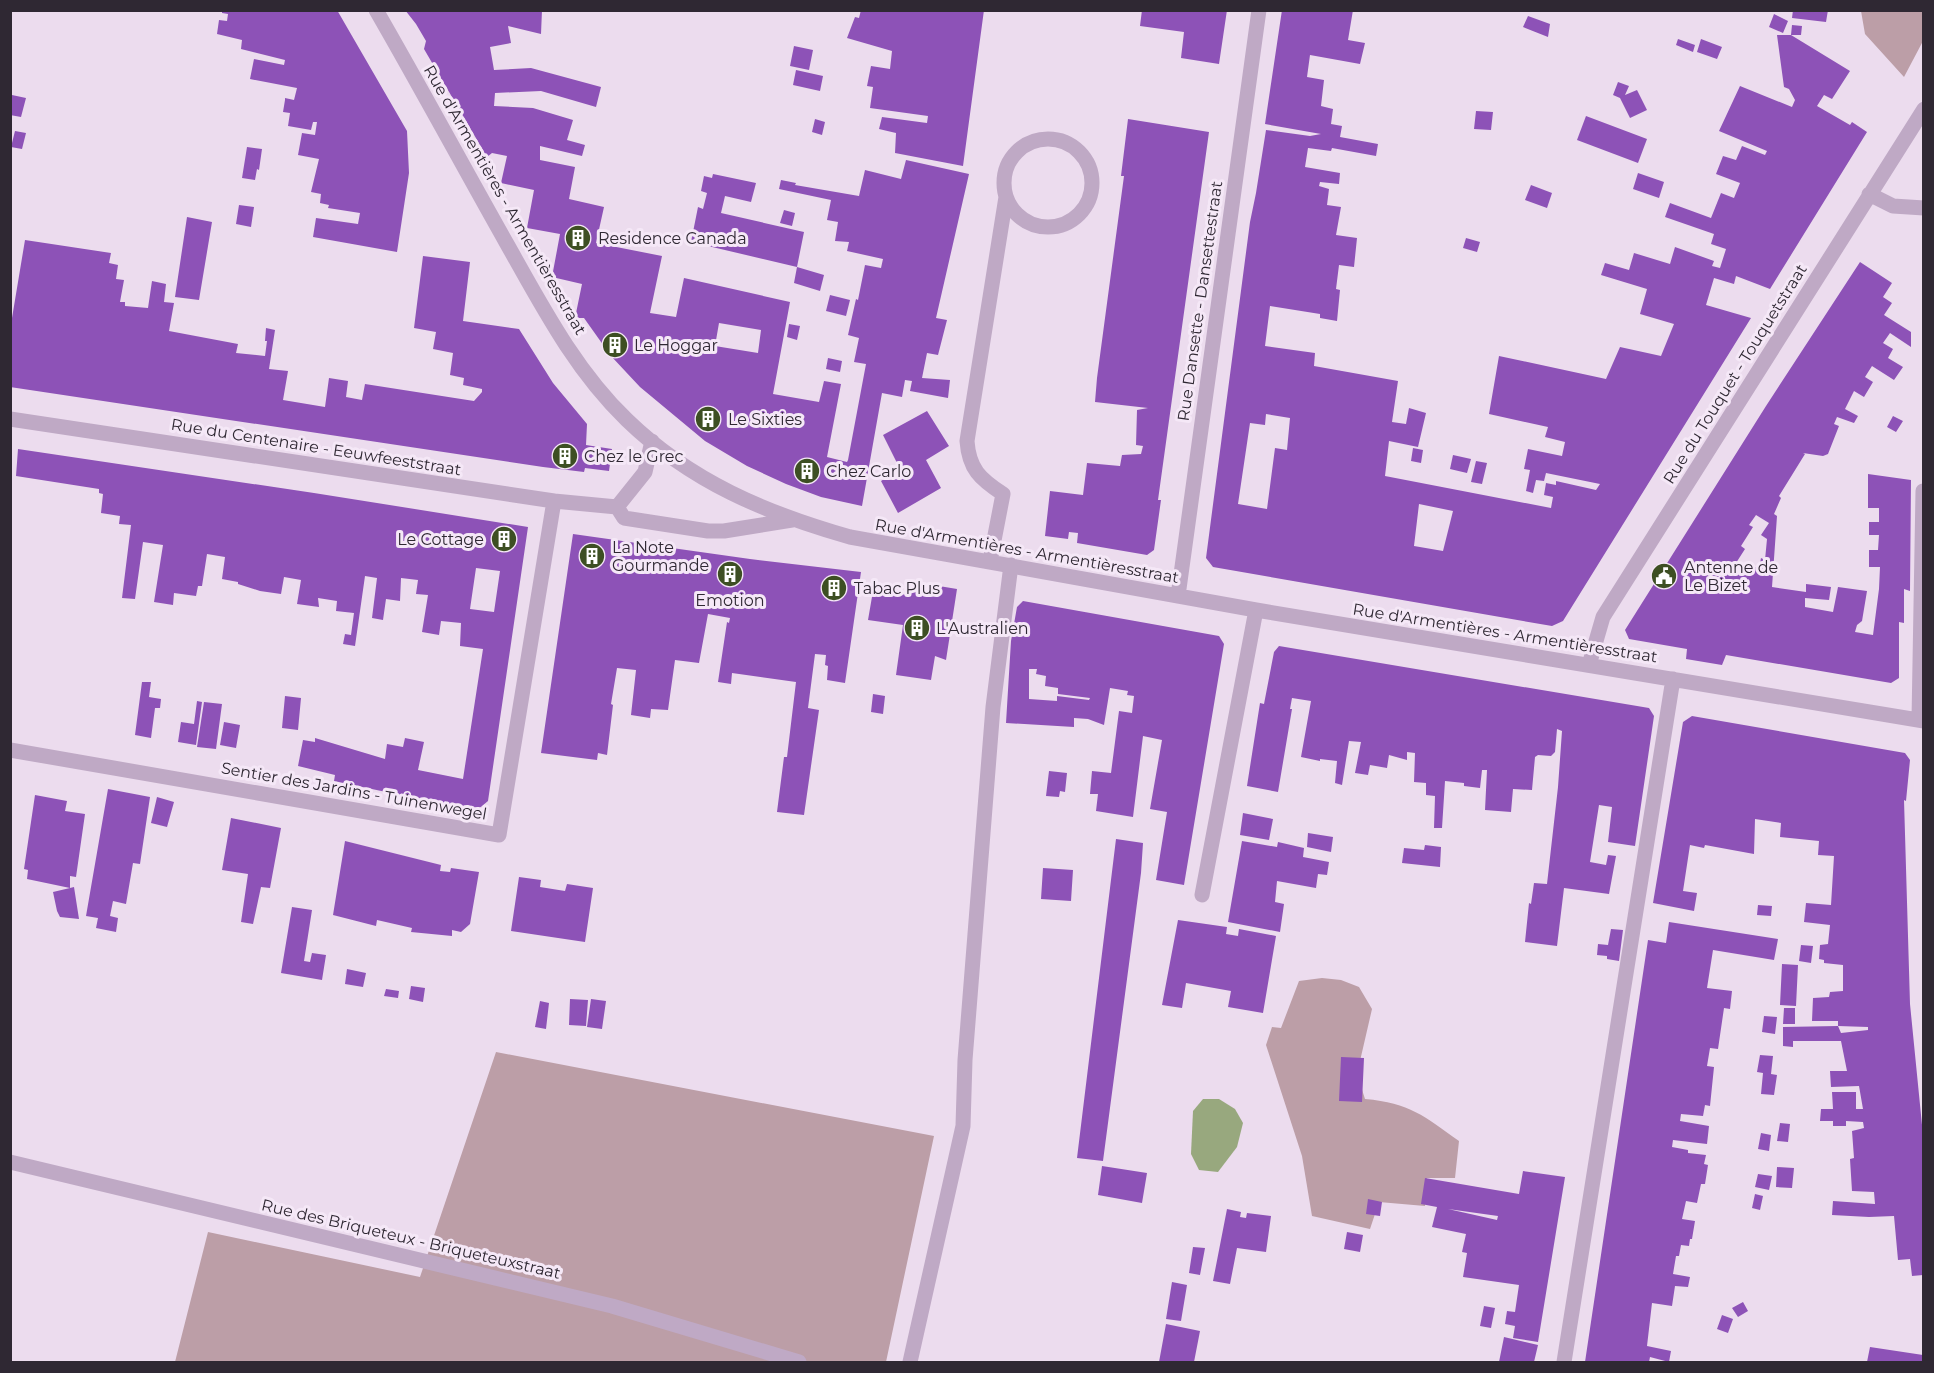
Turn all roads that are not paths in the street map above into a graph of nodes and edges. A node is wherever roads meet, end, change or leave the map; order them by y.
1 (376, 10) edge
2 (1259, 10) edge
3 (1923, 109) edge
4 (1869, 194) junction
5 (1006, 197) junction
6 (1923, 208) edge
7 (10, 419) edge
8 (652, 441) junction
9 (1923, 491) edge
10 (554, 501) junction
11 (617, 507) junction
12 (794, 520) junction
13 (990, 561) junction
14 (1011, 565) junction
15 (1178, 596) junction
16 (1256, 610) junction
17 (1589, 664) junction
18 (1673, 679) junction
19 (1921, 721) edge
20 (10, 750) edge
21 (1202, 895) dead end
22 (10, 1162) edge
23 (799, 1362) edge
24 (910, 1362) edge
25 (1564, 1362) edge

1 - 8 street, Rue d'Armentières - Armentièresstraat
2 - 15 street, Rue Dansette - Dansettestraat
3 - 4 street, Rue du Touquet - Touquetstraat
4 - 6 street
4 - 17 street, Rue du Touquet - Touquetstraat
5 - 5 street
5 - 13 street
7 - 10 street, Rue du Centenaire - Eeuwfeeststraat
8 - 11 street
8 - 12 street, Rue d'Armentières - Armentièresstraat
9 - 19 street
10 - 11 street, Rue du Centenaire - Eeuwfeeststraat
10 - 20 street, Sentier des Jardins - Tuinenwegel
11 - 12 street, Rue du Centenaire - Eeuwfeeststraat
12 - 13 street, Rue d'Armentières - Armentièresstraat
13 - 14 street, Rue d'Armentières - Armentièresstraat
14 - 15 street, Rue d'Armentières - Armentièresstraat
14 - 24 street
15 - 16 street, Rue d'Armentières - Armentièresstraat
16 - 17 street, Rue d'Armentières - Armentièresstraat
16 - 21 street
17 - 18 street, Rue d'Armentières - Armentièresstraat
18 - 19 street, Rue d'Armentières - Armentièresstraat
18 - 25 street
22 - 23 street, Rue des Briqueteux - Briqueteuxstraat

